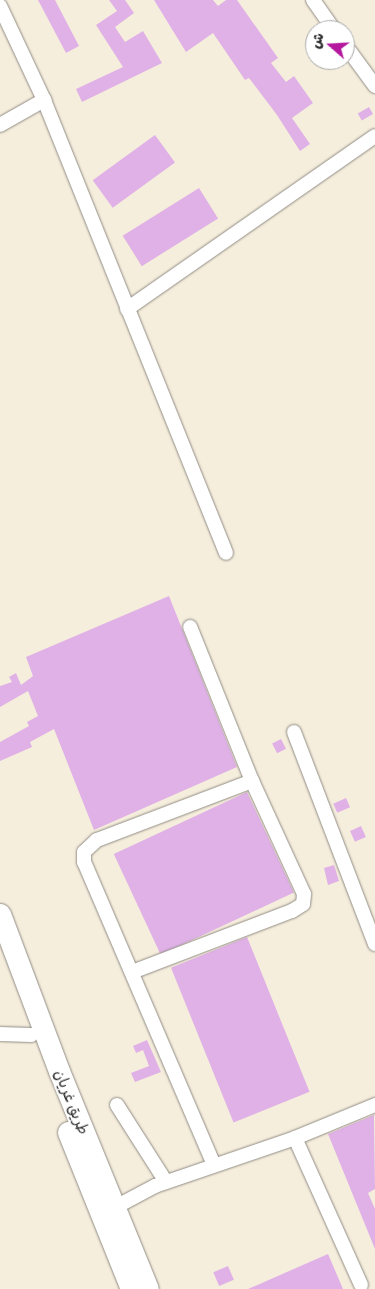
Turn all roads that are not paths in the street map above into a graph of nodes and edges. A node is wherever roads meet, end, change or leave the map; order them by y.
1 (313, 0) edge
2 (0, 6) edge
3 (327, 20) edge
4 (355, 59) edge
5 (375, 86) edge
6 (44, 100) junction
7 (0, 125) edge
8 (375, 136) edge
9 (127, 309) junction
10 (226, 553) dead end
11 (190, 627) dead end
12 (294, 732) dead end
13 (252, 781) junction
14 (0, 914) edge
15 (375, 944) edge
16 (0, 952) edge
17 (132, 972) junction
18 (0, 1034) edge
19 (31, 1035) junction
20 (375, 1105) edge
21 (118, 1106) dead end
22 (294, 1138) junction
23 (214, 1165) junction
24 (166, 1182) junction
25 (108, 1211) junction
26 (360, 1285) dead end
27 (131, 1289) edge
28 (148, 1289) edge

1 - 3 street
2 - 6 street
4 - 5 street
6 - 7 street
6 - 9 street
8 - 9 street
9 - 10 street
11 - 13 street
12 - 15 street
13 - 17 street
13 - 17 street
14 - 25 highway, طريق غريان
16 - 19 highway, طريق غريان
17 - 23 street
18 - 19 street
19 - 25 highway, طريق غريان
20 - 22 street
21 - 24 street
22 - 23 street
22 - 26 street
23 - 24 street
24 - 25 street
25 - 27 highway, طريق غريان
25 - 28 highway, طريق غريان

